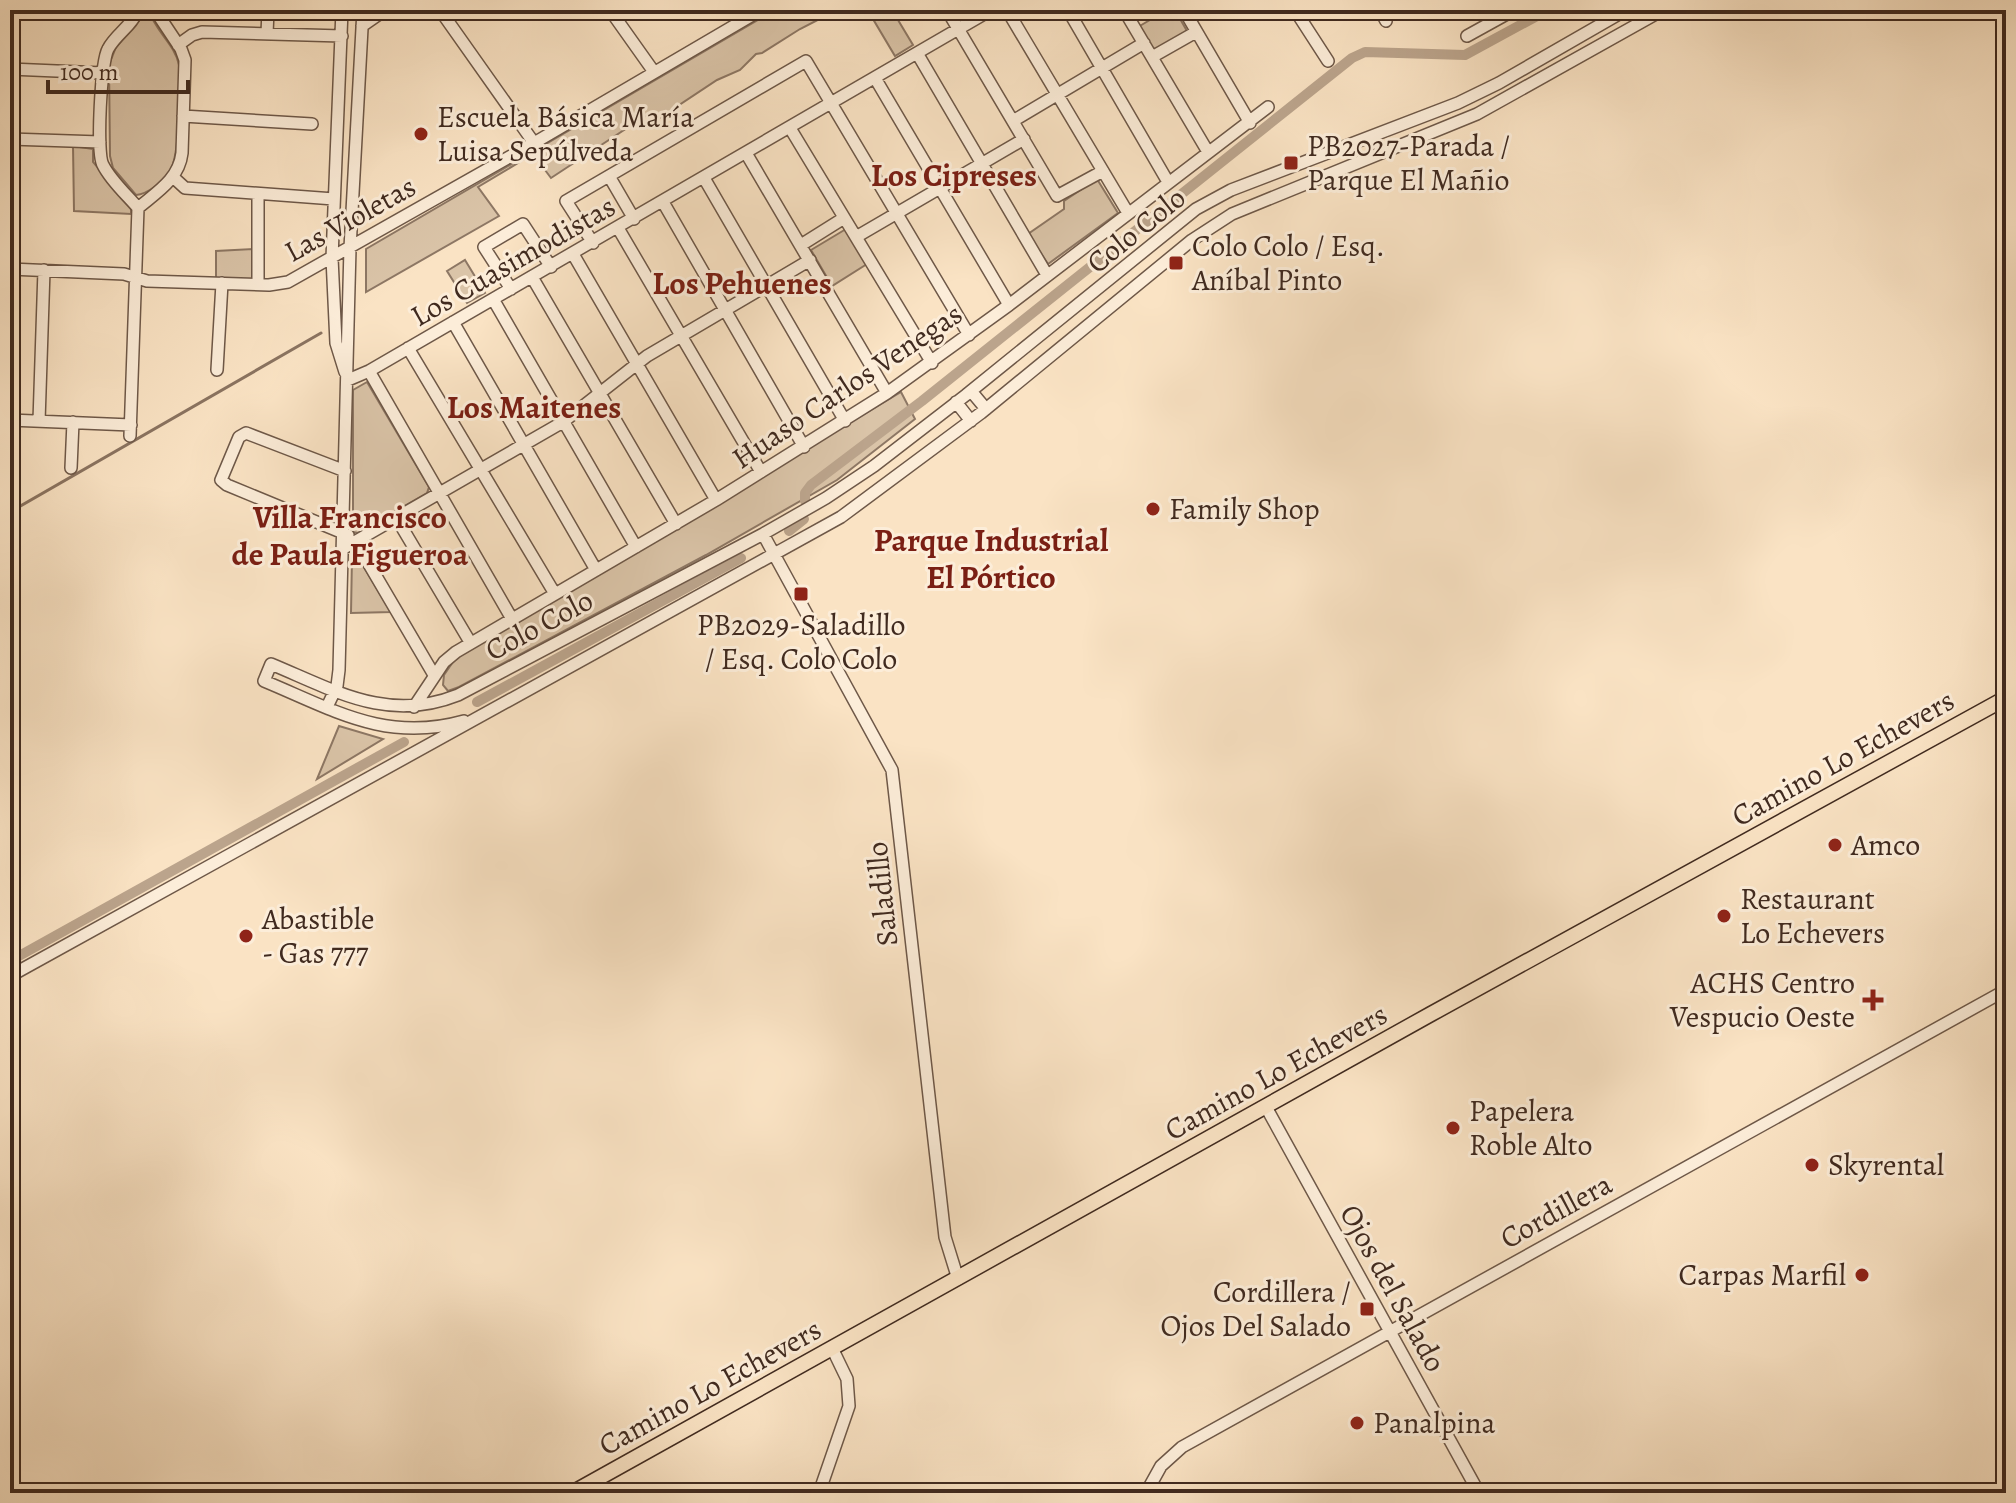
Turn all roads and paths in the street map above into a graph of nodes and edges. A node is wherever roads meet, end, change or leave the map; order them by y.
1 (138, 10) edge
2 (155, 10) edge
3 (268, 10) edge
4 (342, 10) edge
5 (363, 10) edge
6 (385, 10) edge
7 (440, 10) edge
8 (610, 10) edge
9 (761, 10) edge
10 (947, 10) edge
11 (991, 10) edge
12 (1007, 10) edge
13 (1068, 10) edge
14 (1124, 10) edge
15 (1295, 10) edge
16 (1514, 10) edge
17 (1626, 10) edge
18 (1663, 10) edge
19 (1188, 12) edge
20 (362, 26) junction
21 (959, 29) junction
22 (1196, 32) junction
23 (267, 34) junction
24 (342, 36) junction
25 (1467, 36) dead end
26 (1576, 39) junction
27 (1144, 43) junction
28 (178, 45) junction
29 (917, 53) junction
30 (1152, 57) junction
31 (1575, 60) junction
32 (1328, 61) dead end
33 (1102, 68) junction
34 (10, 69) edge
35 (654, 72) junction
36 (103, 73) junction
37 (875, 78) junction
38 (1057, 94) junction
39 (833, 102) junction
40 (1268, 107) dead end
41 (183, 116) junction
42 (1013, 121) junction
43 (1250, 123) junction
44 (312, 124) dead end
45 (790, 128) junction
46 (1368, 137) junction
47 (10, 139) edge
48 (1024, 139) junction
49 (100, 142) junction
50 (534, 143) junction
51 (1352, 144) junction
52 (1208, 152) junction
53 (746, 153) junction
54 (1375, 156) junction
55 (1359, 162) junction
56 (981, 163) junction
57 (1103, 171) junction
58 (609, 176) junction
59 (173, 177) junction
60 (704, 178) junction
61 (1168, 182) junction
62 (939, 188) junction
63 (258, 194) junction
64 (334, 199) junction
65 (663, 202) junction
66 (138, 208) junction
67 (897, 213) junction
68 (1128, 213) junction
69 (844, 218) junction
70 (634, 219) junction
71 (618, 228) junction
72 (856, 237) junction
73 (593, 243) junction
74 (801, 245) junction
75 (350, 248) junction
76 (573, 254) junction
77 (332, 258) junction
78 (810, 260) junction
79 (551, 267) junction
80 (10, 269) edge
81 (44, 270) junction
82 (1047, 275) junction
83 (136, 277) junction
84 (532, 277) junction
85 (222, 283) junction
86 (258, 284) junction
87 (767, 285) junction
88 (511, 289) junction
89 (493, 299) junction
90 (1009, 305) junction
91 (726, 309) junction
92 (453, 322) junction
93 (682, 335) junction
94 (969, 335) junction
95 (408, 348) junction
96 (638, 363) junction
97 (932, 363) junction
98 (217, 370) dead end
99 (369, 371) junction
100 (348, 380) junction
101 (971, 391) junction
102 (601, 392) junction
103 (887, 393) junction
104 (956, 402) junction
105 (986, 409) junction
106 (11, 420) edge
107 (39, 421) junction
108 (845, 421) junction
109 (971, 421) junction
110 (73, 422) junction
111 (563, 422) junction
112 (523, 446) junction
113 (804, 447) junction
114 (71, 468) dead end
115 (345, 471) junction
116 (481, 471) junction
117 (761, 472) junction
118 (10, 492) edge
119 (440, 494) junction
120 (716, 500) junction
121 (397, 519) junction
122 (676, 524) junction
123 (763, 534) junction
124 (344, 535) junction
125 (360, 539) junction
126 (636, 547) junction
127 (344, 548) junction
128 (775, 556) junction
129 (596, 570) junction
130 (555, 594) junction
131 (512, 619) junction
132 (470, 642) junction
133 (434, 675) junction
134 (335, 691) junction
135 (2006, 698) edge
136 (447, 700) junction
137 (327, 707) junction
138 (414, 707) junction
139 (485, 715) junction
140 (410, 729) junction
141 (419, 751) junction
142 (10, 976) edge
143 (2006, 990) edge
144 (1266, 1107) junction
145 (958, 1279) junction
146 (1390, 1331) junction
147 (832, 1348) junction
148 (572, 1493) edge
149 (819, 1493) edge
150 (1146, 1493) edge
151 (1479, 1493) edge

1 - 36 street
2 - 28 street
3 - 23 street
4 - 24 street
5 - 20 street
6 - 20 street
7 - 50 street
8 - 35 street
9 - 35 street, Las Violetas
10 - 21 street
11 - 21 street, Los Cuasimodistas
12 - 38 street
13 - 33 street
14 - 27 street
15 - 32 street
16 - 25 street
17 - 26 street, Colo Colo
18 - 31 street, Colo Colo
19 - 22 street
20 - 75 street
21 - 29 street, Los Cuasimodistas
21 - 42 street
22 - 30 street
22 - 43 street
23 - 24 street
23 - 28 street
24 - 64 street
26 - 31 street
26 - 46 street, Colo Colo
27 - 30 street
27 - 33 street
28 - 41 street
29 - 37 street, Los Cuasimodistas
29 - 56 street
30 - 52 street
31 - 54 street, Colo Colo
33 - 38 street
33 - 61 street
34 - 36 street
35 - 50 street, Las Violetas
36 - 49 street
37 - 39 street, Los Cuasimodistas
37 - 62 street
38 - 42 street
38 - 57 street
39 - 45 street, Los Cuasimodistas
39 - 58 street
39 - 67 street
40 - 43 street, Huaso Carlos Venegas
41 - 44 street
41 - 59 street
42 - 48 street
43 - 52 street, Huaso Carlos Venegas
45 - 53 street, Los Cuasimodistas
45 - 69 street
46 - 51 street, Colo Colo
46 - 54 street
47 - 49 street
48 - 56 street
48 - 57 street
49 - 66 street
50 - 75 street, Las Violetas
51 - 55 street
51 - 101 street, Colo Colo
52 - 61 street, Huaso Carlos Venegas
53 - 60 street, Los Cuasimodistas
53 - 74 street
54 - 55 street, Colo Colo
55 - 105 street, Colo Colo
56 - 62 street
56 - 82 street
57 - 68 street
58 - 70 street
58 - 73 street
59 - 63 street
59 - 66 street
60 - 65 street, Los Cuasimodistas
60 - 87 street
61 - 68 street, Huaso Carlos Venegas
62 - 67 street
62 - 90 street
63 - 64 street
63 - 86 street
64 - 77 street
65 - 70 street, Los Cuasimodistas
65 - 91 street
66 - 83 street
67 - 72 street
67 - 94 street
68 - 82 street, Huaso Carlos Venegas
69 - 72 street
69 - 74 street
70 - 71 street, Los Cuasimodistas
71 - 73 street, Los Cuasimodistas
71 - 93 street
72 - 97 street
73 - 76 street, Los Cuasimodistas
74 - 78 street
75 - 77 street, Las Violetas
75 - 100 street
76 - 79 street, Los Cuasimodistas
76 - 96 street
77 - 86 street, Las Violetas
77 - 100 street
78 - 87 street
78 - 103 street
79 - 84 street, Los Cuasimodistas
79 - 88 street
80 - 81 street, Las Violetas
81 - 83 street, Las Violetas
81 - 107 street
82 - 90 street, Huaso Carlos Venegas
83 - 85 street, Las Violetas
83 - 110 street
84 - 88 street, Los Cuasimodistas
84 - 102 street
85 - 86 street, Las Violetas
85 - 98 street
87 - 91 street
87 - 108 street
88 - 89 street, Los Cuasimodistas
89 - 92 street, Los Cuasimodistas
89 - 111 street
90 - 94 street, Huaso Carlos Venegas
91 - 93 street
91 - 113 street
92 - 95 street, Los Cuasimodistas
92 - 112 street
93 - 96 street
93 - 117 street
94 - 97 street, Huaso Carlos Venegas
95 - 99 street, Los Cuasimodistas
95 - 116 street
96 - 102 street
96 - 120 street
97 - 103 street, Huaso Carlos Venegas
99 - 100 street, Los Cuasimodistas
99 - 119 street
100 - 115 street
101 - 104 street, Colo Colo
101 - 105 street
102 - 111 street
102 - 122 street
103 - 108 street, Huaso Carlos Venegas
104 - 109 street
104 - 123 street, Colo Colo
105 - 109 street, Colo Colo
106 - 107 street
106 - 118 street
107 - 110 street
108 - 113 street, Huaso Carlos Venegas
109 - 128 street, Colo Colo
110 - 114 street
111 - 112 street
111 - 126 street
112 - 116 street
112 - 129 street
113 - 117 street, Huaso Carlos Venegas
115 - 124 street
115 - 124 street
116 - 119 street
116 - 130 street
117 - 120 street, Huaso Carlos Venegas
119 - 121 street
119 - 131 street
120 - 122 street, Huaso Carlos Venegas
121 - 125 street
121 - 132 street
122 - 126 street, Huaso Carlos Venegas
123 - 128 street, Saladillo
123 - 136 street, Colo Colo
124 - 125 street
124 - 127 street
125 - 127 street
125 - 133 street
126 - 129 street, Huaso Carlos Venegas
127 - 134 street
128 - 139 street, Colo Colo
128 - 145 street, Saladillo
129 - 130 street, Huaso Carlos Venegas
130 - 131 street, Huaso Carlos Venegas
131 - 132 street, Huaso Carlos Venegas
132 - 133 street, Huaso Carlos Venegas
133 - 136 street
133 - 138 street, Huaso Carlos Venegas
134 - 137 street
134 - 137 street, Colo Colo
134 - 138 street, Colo Colo
135 - 144 main road, Camino Lo Echevers
136 - 138 street, Colo Colo
137 - 140 street, Colo Colo
139 - 140 street, Colo Colo
139 - 141 street, Colo Colo
140 - 141 street
141 - 142 street, Colo Colo
143 - 146 street, Cordillera
144 - 145 main road, Camino Lo Echevers
144 - 146 street, Ojos del Salado
145 - 147 main road, Camino Lo Echevers
146 - 150 street, Cordillera
146 - 151 street, Ojos del Salado
147 - 148 main road, Camino Lo Echevers
147 - 149 street

